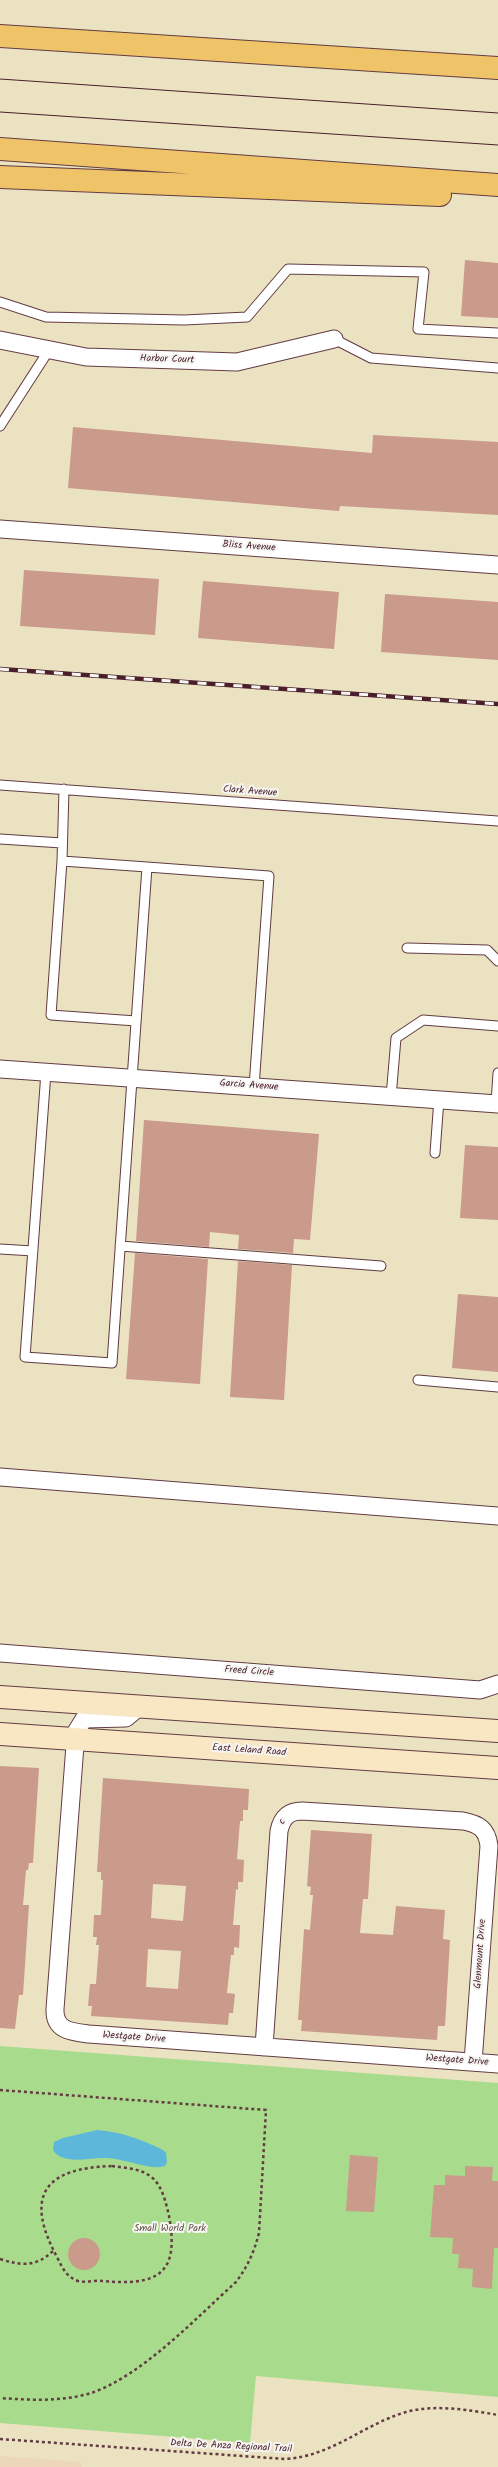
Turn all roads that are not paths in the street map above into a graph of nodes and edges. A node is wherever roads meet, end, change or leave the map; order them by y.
1 (0, 36) edge
2 (498, 68) edge
3 (0, 149) edge
4 (0, 177) edge
5 (498, 185) edge
6 (498, 198) edge
7 (0, 302) edge
8 (498, 333) edge
9 (334, 339) joint
10 (0, 340) edge
11 (49, 350) junction
12 (498, 368) edge
13 (0, 426) edge
14 (0, 529) edge
15 (498, 565) edge
16 (0, 784) edge
17 (64, 789) junction
18 (498, 821) edge
19 (0, 839) edge
20 (62, 843) junction
21 (62, 861) junction
22 (147, 867) junction
23 (407, 948) dead end
24 (498, 962) edge
25 (136, 1021) junction
26 (498, 1026) edge
27 (0, 1069) edge
28 (46, 1072) junction
29 (498, 1073) edge
30 (132, 1078) junction
31 (254, 1087) junction
32 (391, 1096) junction
33 (439, 1099) junction
34 (497, 1104) edge
35 (435, 1153) dead end
36 (120, 1246) junction
37 (0, 1249) edge
38 (33, 1251) junction
39 (381, 1266) dead end
40 (418, 1380) dead end
41 (498, 1387) edge
42 (0, 1477) edge
43 (498, 1516) edge
44 (0, 1653) edge
45 (498, 1684) edge
46 (0, 1697) edge
47 (138, 1708) junction
48 (498, 1731) edge
49 (0, 1734) edge
50 (75, 1739) junction
51 (498, 1768) edge
52 (489, 1846) joint
53 (264, 2047) junction
54 (473, 2062) junction
55 (498, 2064) edge

1 - 2 highway
3 - 5 highway
4 - 6 highway
7 - 8 lane
9 - 11 street, Harbor Court
9 - 12 lane
10 - 11 street, Harbor Court
11 - 13 lane
14 - 15 street, Bliss Avenue
16 - 17 lane, Clark Avenue
17 - 18 lane, Clark Avenue
17 - 20 lane
19 - 20 lane
20 - 21 lane
21 - 22 lane
21 - 25 lane
22 - 25 lane
22 - 31 lane
23 - 24 lane
25 - 30 lane
26 - 32 lane
27 - 28 street, Garcia Avenue
28 - 30 street, Garcia Avenue
28 - 38 lane
29 - 34 lane
30 - 31 street, Garcia Avenue
30 - 36 lane
31 - 32 street, Garcia Avenue
32 - 33 street, Garcia Avenue
33 - 34 street, Garcia Avenue
33 - 35 lane
36 - 38 lane
36 - 39 lane
37 - 38 lane
40 - 41 lane
42 - 43 street
44 - 45 street, Freed Circle
46 - 47 main road
47 - 48 main road
47 - 50 street
49 - 50 main road, East Leland Road
50 - 51 main road, East Leland Road
50 - 53 street, Westgate Drive
52 - 53 street, c
52 - 54 street, Glenmount Drive
53 - 54 street, Westgate Drive
54 - 55 street, Westgate Drive

